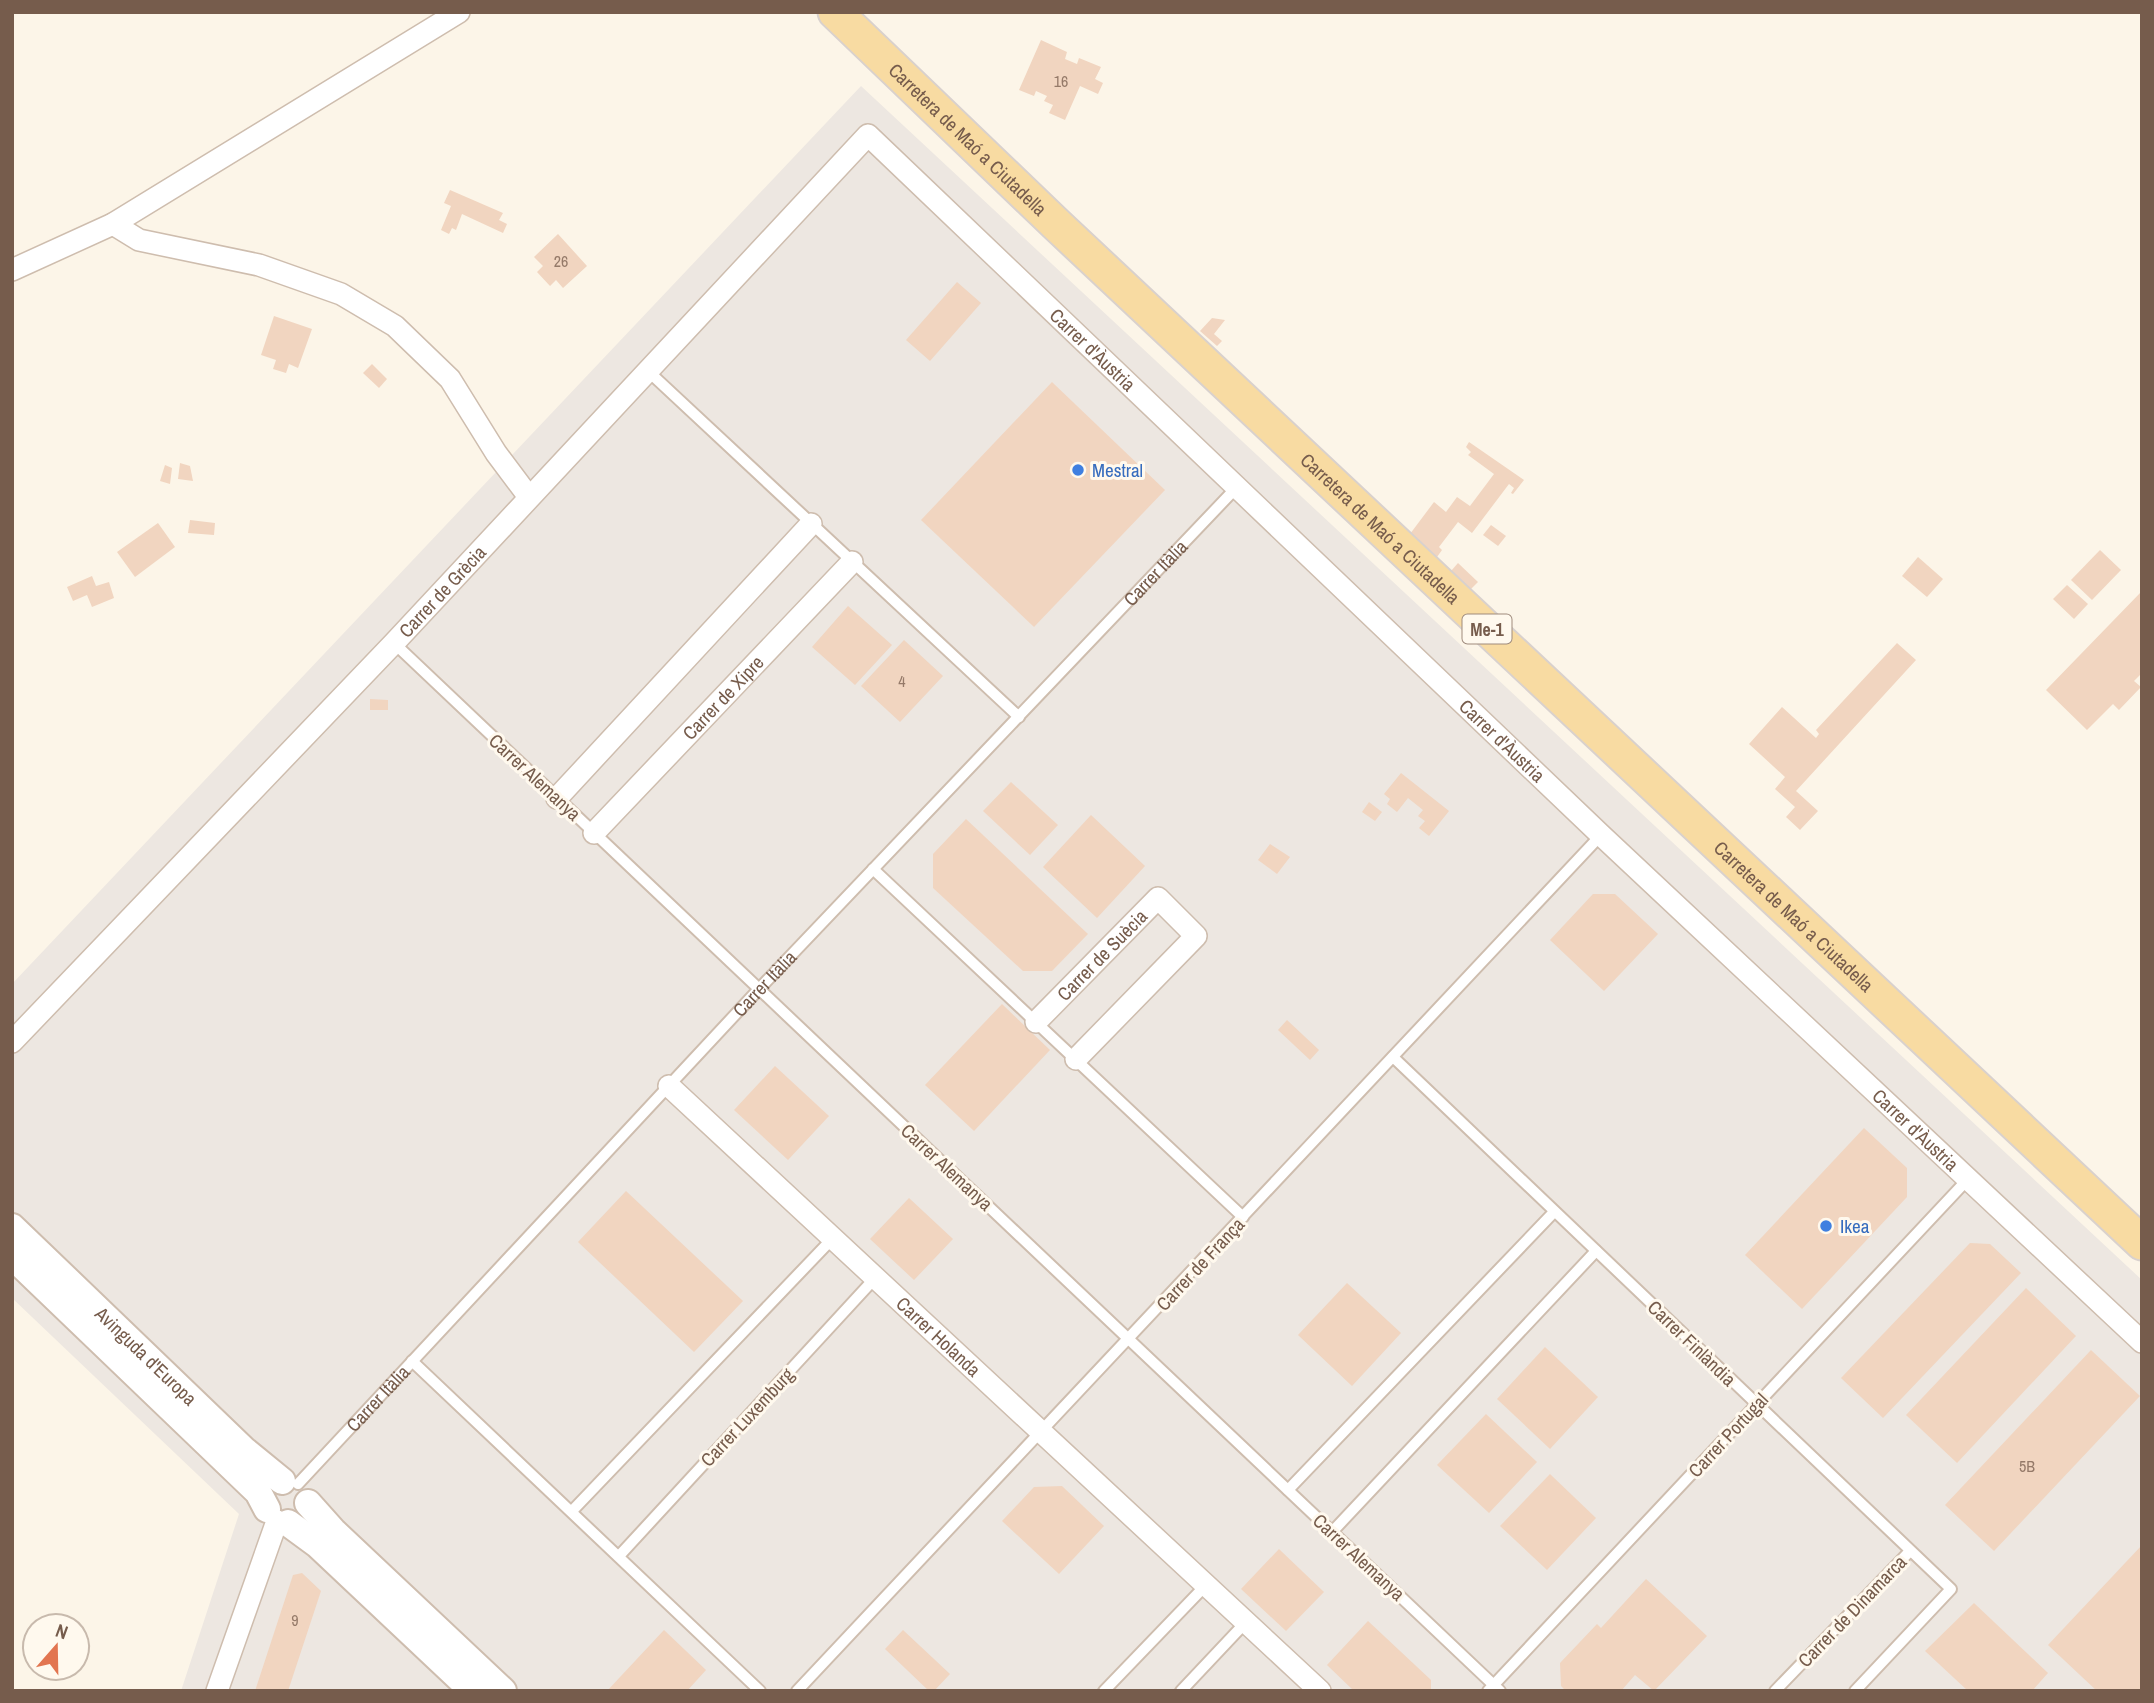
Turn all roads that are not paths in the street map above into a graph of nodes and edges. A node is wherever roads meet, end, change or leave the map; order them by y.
1 (459, 12) edge
2 (835, 12) edge
3 (868, 135) joint
4 (113, 224) junction
5 (12, 270) edge
6 (648, 372) junction
7 (1236, 488) junction
8 (528, 497) junction
9 (811, 524) junction
10 (852, 562) junction
11 (394, 643) junction
12 (1018, 717) junction
13 (557, 798) junction
14 (594, 833) junction
15 (1601, 835) junction
16 (873, 869) junction
17 (759, 989) junction
18 (1036, 1022) junction
19 (12, 1042) edge
20 (1393, 1057) junction
21 (1076, 1059) junction
22 (669, 1086) junction
23 (1969, 1179) junction
24 (1555, 1212) junction
25 (1243, 1217) junction
26 (12, 1227) edge
27 (833, 1238) junction
28 (2142, 1243) edge
29 (1596, 1251) junction
30 (12, 1256) edge
31 (876, 1277) junction
32 (1129, 1339) junction
33 (2142, 1342) edge
34 (412, 1361) junction
35 (1756, 1405) junction
36 (1042, 1432) junction
37 (296, 1489) junction
38 (1288, 1490) junction
39 (572, 1511) junction
40 (277, 1518) junction
41 (1332, 1532) junction
42 (1910, 1551) junction
43 (619, 1556) junction
44 (1206, 1585) junction
45 (1246, 1622) junction
46 (1494, 1689) edge
47 (217, 1691) edge
48 (473, 1691) edge
49 (503, 1691) edge
50 (760, 1691) edge
51 (797, 1691) edge
52 (1104, 1691) edge
53 (1181, 1691) edge
54 (1320, 1691) edge
55 (1776, 1691) edge
56 (1855, 1691) edge

1 - 4 street
2 - 28 main road, Carretera de Maó a Ciutadella / Me-1
3 - 6 street, Carrer de Grècia
3 - 7 street, Carrer d'Àustria
4 - 5 street
4 - 8 street
6 - 8 street, Carrer de Grècia
6 - 9 lane
7 - 12 lane, Carrer Itàlia
7 - 15 street, Carrer d'Àustria
8 - 11 street, Carrer de Grècia
9 - 10 lane
9 - 13 street
10 - 12 lane
10 - 14 street, Carrer de Xipre
11 - 13 lane, Carrer Alemanya
11 - 19 street, Carrer de Grècia
12 - 16 lane, Carrer Itàlia
13 - 14 lane, Carrer Alemanya
14 - 17 lane, Carrer Alemanya
15 - 20 lane, Carrer de França
15 - 23 street, Carrer d'Àustria
16 - 17 lane, Carrer Itàlia
16 - 18 lane
17 - 22 lane, Carrer Itàlia
17 - 32 lane, Carrer Alemanya
18 - 21 lane
18 - 21 street, Carrer de Suècia
20 - 24 lane, Carrer Finlàndia
20 - 25 lane, Carrer de França
21 - 25 lane
22 - 27 street, Carrer Holanda
22 - 34 lane, Carrer Itàlia
23 - 33 street, Carrer d'Àustria
23 - 35 lane, Carrer Portugal
24 - 29 lane, Carrer Finlàndia
24 - 38 lane
25 - 32 lane, Carrer de França
26 - 37 street, Avinguda d'Europa
27 - 31 street, Carrer Holanda
27 - 39 lane
29 - 35 lane, Carrer Finlàndia
29 - 41 lane
30 - 40 street, Avinguda d'Europa
31 - 36 street, Carrer Holanda
31 - 43 lane, Carrer Luxemburg
32 - 36 lane, Carrer de França
32 - 38 lane, Carrer Alemanya
34 - 37 lane, Carrer Itàlia
34 - 39 lane
35 - 42 lane, Carrer Finlàndia
35 - 46 lane, Carrer Portugal
36 - 44 street, Carrer Holanda
36 - 51 lane, Carrer de França
37 - 40 street
37 - 40 street
37 - 49 street, Avinguda d'Europa
38 - 41 lane, Carrer Alemanya
39 - 43 lane
40 - 47 street
40 - 48 street, Avinguda d'Europa
41 - 46 lane, Carrer Alemanya
42 - 55 lane, Carrer de Dinamarca
42 - 56 lane, Carrer de Dinamarca
43 - 50 lane
44 - 45 street, Carrer Holanda
44 - 52 lane
45 - 53 lane
45 - 54 street, Carrer Holanda

